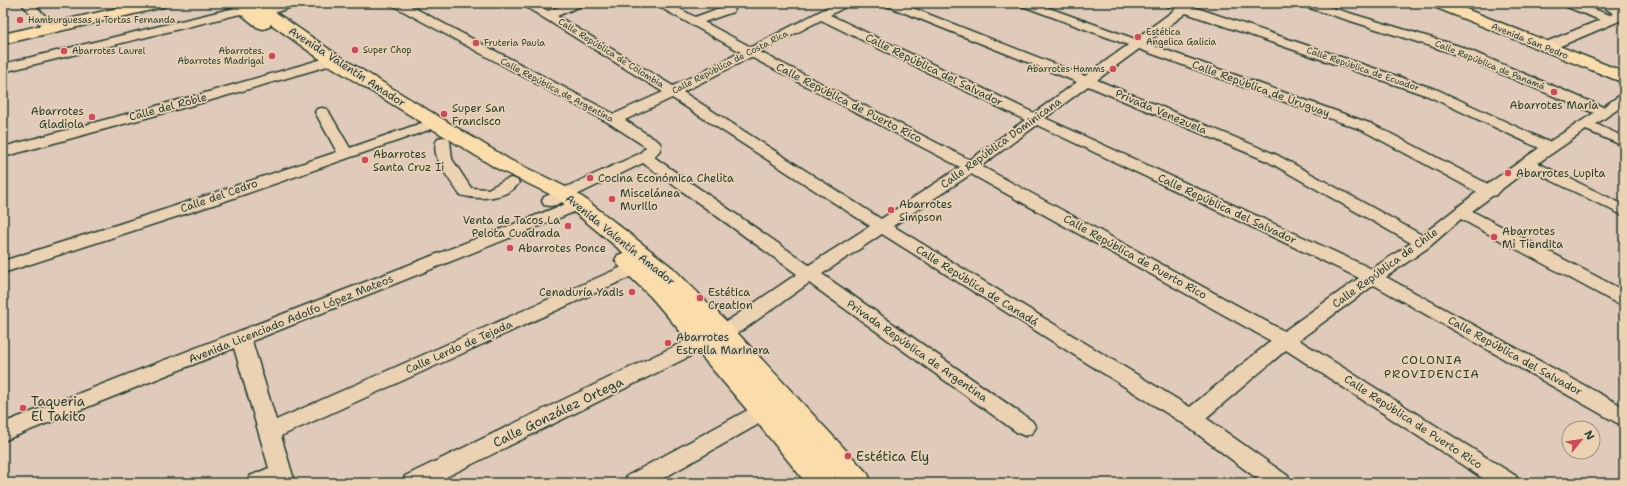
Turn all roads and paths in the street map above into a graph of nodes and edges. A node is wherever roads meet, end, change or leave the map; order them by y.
1 (26, 3) edge
2 (123, 3) edge
3 (160, 3) edge
4 (294, 3) edge
5 (396, 3) edge
6 (527, 3) edge
7 (579, 3) edge
8 (660, 3) edge
9 (688, 3) edge
10 (845, 3) edge
11 (889, 3) edge
12 (1024, 3) edge
13 (1169, 3) edge
14 (1304, 3) edge
15 (1436, 3) edge
16 (1446, 3) edge
17 (1566, 3) edge
18 (1604, 3) edge
19 (1189, 6) edge
20 (251, 8) edge
21 (729, 8) dead end
22 (677, 12) junction
23 (1624, 14) edge
24 (548, 15) junction
25 (822, 16) junction
26 (1609, 19) junction
27 (695, 21) junction
28 (47, 26) junction
29 (3, 32) edge
30 (3, 39) edge
31 (1137, 44) junction
32 (1549, 46) junction
33 (749, 51) junction
34 (328, 62) junction
35 (3, 68) edge
36 (1624, 73) edge
37 (1624, 78) edge
38 (1087, 81) junction
39 (673, 92) junction
40 (1624, 99) edge
41 (322, 112) dead end
42 (1604, 112) junction
43 (1035, 119) junction
44 (614, 120) junction
45 (1586, 125) junction
46 (433, 131) junction
47 (1624, 142) edge
48 (1551, 148) junction
49 (649, 151) junction
50 (3, 152) edge
51 (346, 155) junction
52 (1527, 163) junction
53 (971, 166) junction
54 (511, 183) junction
55 (1490, 192) junction
56 (564, 202) junction
57 (1624, 211) edge
58 (1460, 212) junction
59 (880, 226) junction
60 (1424, 243) junction
61 (643, 265) junction
62 (3, 267) edge
63 (809, 274) junction
64 (1373, 277) junction
65 (1624, 299) edge
66 (722, 332) junction
67 (241, 338) junction
68 (1285, 340) junction
69 (703, 341) junction
70 (784, 401) junction
71 (765, 411) junction
72 (1624, 417) edge
73 (1191, 418) junction
74 (1025, 427) dead end
75 (3, 432) edge
76 (269, 432) junction
77 (282, 478) edge
78 (258, 483) edge
79 (413, 483) edge
80 (635, 483) edge
81 (823, 483) edge
82 (858, 483) edge
83 (1280, 483) edge
84 (1508, 483) edge

1 - 28 street
2 - 28 main road
3 - 28 main road
4 - 20 street
5 - 44 street, Calle República de Argentina
6 - 24 street, Calle República de Colombia
7 - 24 street
8 - 22 street, Calle República de Puerto Rico
9 - 22 street
10 - 25 street, Calle República de Costa Rica
11 - 38 street, Privada Venezuela
12 - 31 street, Calle República de Uruguay
13 - 19 street, Calle República de Ecuador
14 - 42 street, Calle República de Panamá
15 - 32 main road, Avenida San Pedro
16 - 32 main road, Avenida San Pedro
17 - 26 street
18 - 23 street
19 - 31 street, Calle República Dominicana
19 - 48 street, Calle República de Ecuador
20 - 34 main road, Avenida Valentín Amador
20 - 35 street
21 - 27 street
22 - 27 street, Calle República de Puerto Rico
23 - 26 street
24 - 39 street, Calle República de Colombia
25 - 33 street, Calle República de Costa Rica
25 - 43 street, Calle República del Salvador
26 - 32 street
27 - 33 street, Calle República de Puerto Rico
28 - 29 main road
28 - 30 main road
31 - 38 street, Calle República Dominicana
31 - 55 street, Calle República de Uruguay
32 - 36 main road, Avenida San Pedro
32 - 37 main road, Avenida San Pedro
33 - 39 street, Calle República de Costa Rica
33 - 53 street, Calle República de Puerto Rico
34 - 46 main road, Avenida Valentín Amador
34 - 50 street, Calle del Roble
38 - 43 street, Calle República Dominicana
38 - 60 street, Privada Venezuela
39 - 44 street, Calle República de Costa Rica
39 - 59 street, Calle República de Canadá
40 - 42 street, Calle República de Chile
41 - 51 street
42 - 45 street, Calle República de Chile
43 - 53 street, Calle República Dominicana
43 - 64 street, Calle República del Salvador
44 - 49 street, Calle República de Argentina
45 - 47 street
45 - 48 street, Calle República de Chile
46 - 51 street, Calle del Cedro
46 - 54 main road, Avenida Valentín Amador
46 - 54 street
46 - 56 main road, Avenida Valentín Amador
48 - 52 street, Calle República de Chile
49 - 56 street
49 - 63 street, Calle República de Argentina
51 - 62 street, Calle del Cedro
52 - 55 street, Calle República de Chile
52 - 57 street
53 - 59 street, Calle República Dominicana
53 - 68 street, Calle República de Puerto Rico
54 - 56 main road, Avenida Valentín Amador
55 - 58 street, Calle República de Chile
56 - 61 main road, Avenida Valentín Amador
56 - 67 street, Avenida Licenciado Adolfo López Mateos
58 - 60 street, Calle República de Chile
58 - 65 street
59 - 63 street, Calle República Dominicana
59 - 73 street, Calle República de Canadá
60 - 64 street, Calle República de Chile
61 - 66 main road, Avenida Valentín Amador
61 - 69 main road, Avenida Valentín Amador
61 - 76 street, Calle Lerdo de Tejada
63 - 66 street, Calle República Dominicana
63 - 74 street, Privada República de Argentina
64 - 68 street, Calle República de Chile
64 - 72 street, Calle República del Salvador
66 - 69 street, Calle República Dominicana
66 - 70 main road, Avenida Valentín Amador
67 - 75 street, Avenida Licenciado Adolfo López Mateos
67 - 76 street
68 - 73 street, Calle República de Chile
68 - 84 street, Calle República de Puerto Rico
69 - 71 main road, Avenida Valentín Amador
69 - 79 street, Calle González Ortega
70 - 71 street
70 - 82 main road, Avenida Valentín Amador
71 - 80 street
71 - 81 main road, Avenida Valentín Amador
73 - 83 street, Calle República de Canadá
76 - 77 street
77 - 78 street

